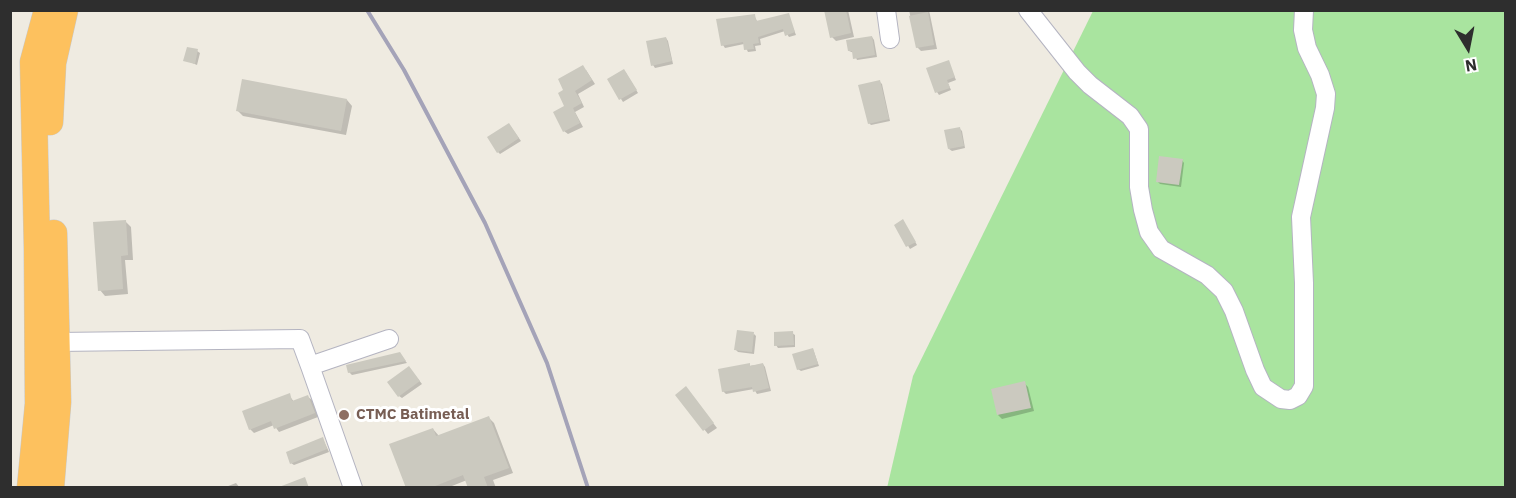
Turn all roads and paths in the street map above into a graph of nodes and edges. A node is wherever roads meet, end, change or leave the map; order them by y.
1 (47, 10) edge
2 (65, 10) edge
3 (886, 10) edge
4 (1028, 10) edge
5 (1304, 10) edge
6 (890, 39) dead end
7 (389, 339) dead end
8 (57, 342) junction
9 (310, 366) junction
10 (30, 488) edge
11 (51, 488) edge
12 (353, 488) edge

1 - 10 highway
2 - 8 highway
3 - 6 street
4 - 5 street
7 - 9 street
8 - 9 street
8 - 11 highway
9 - 12 street

